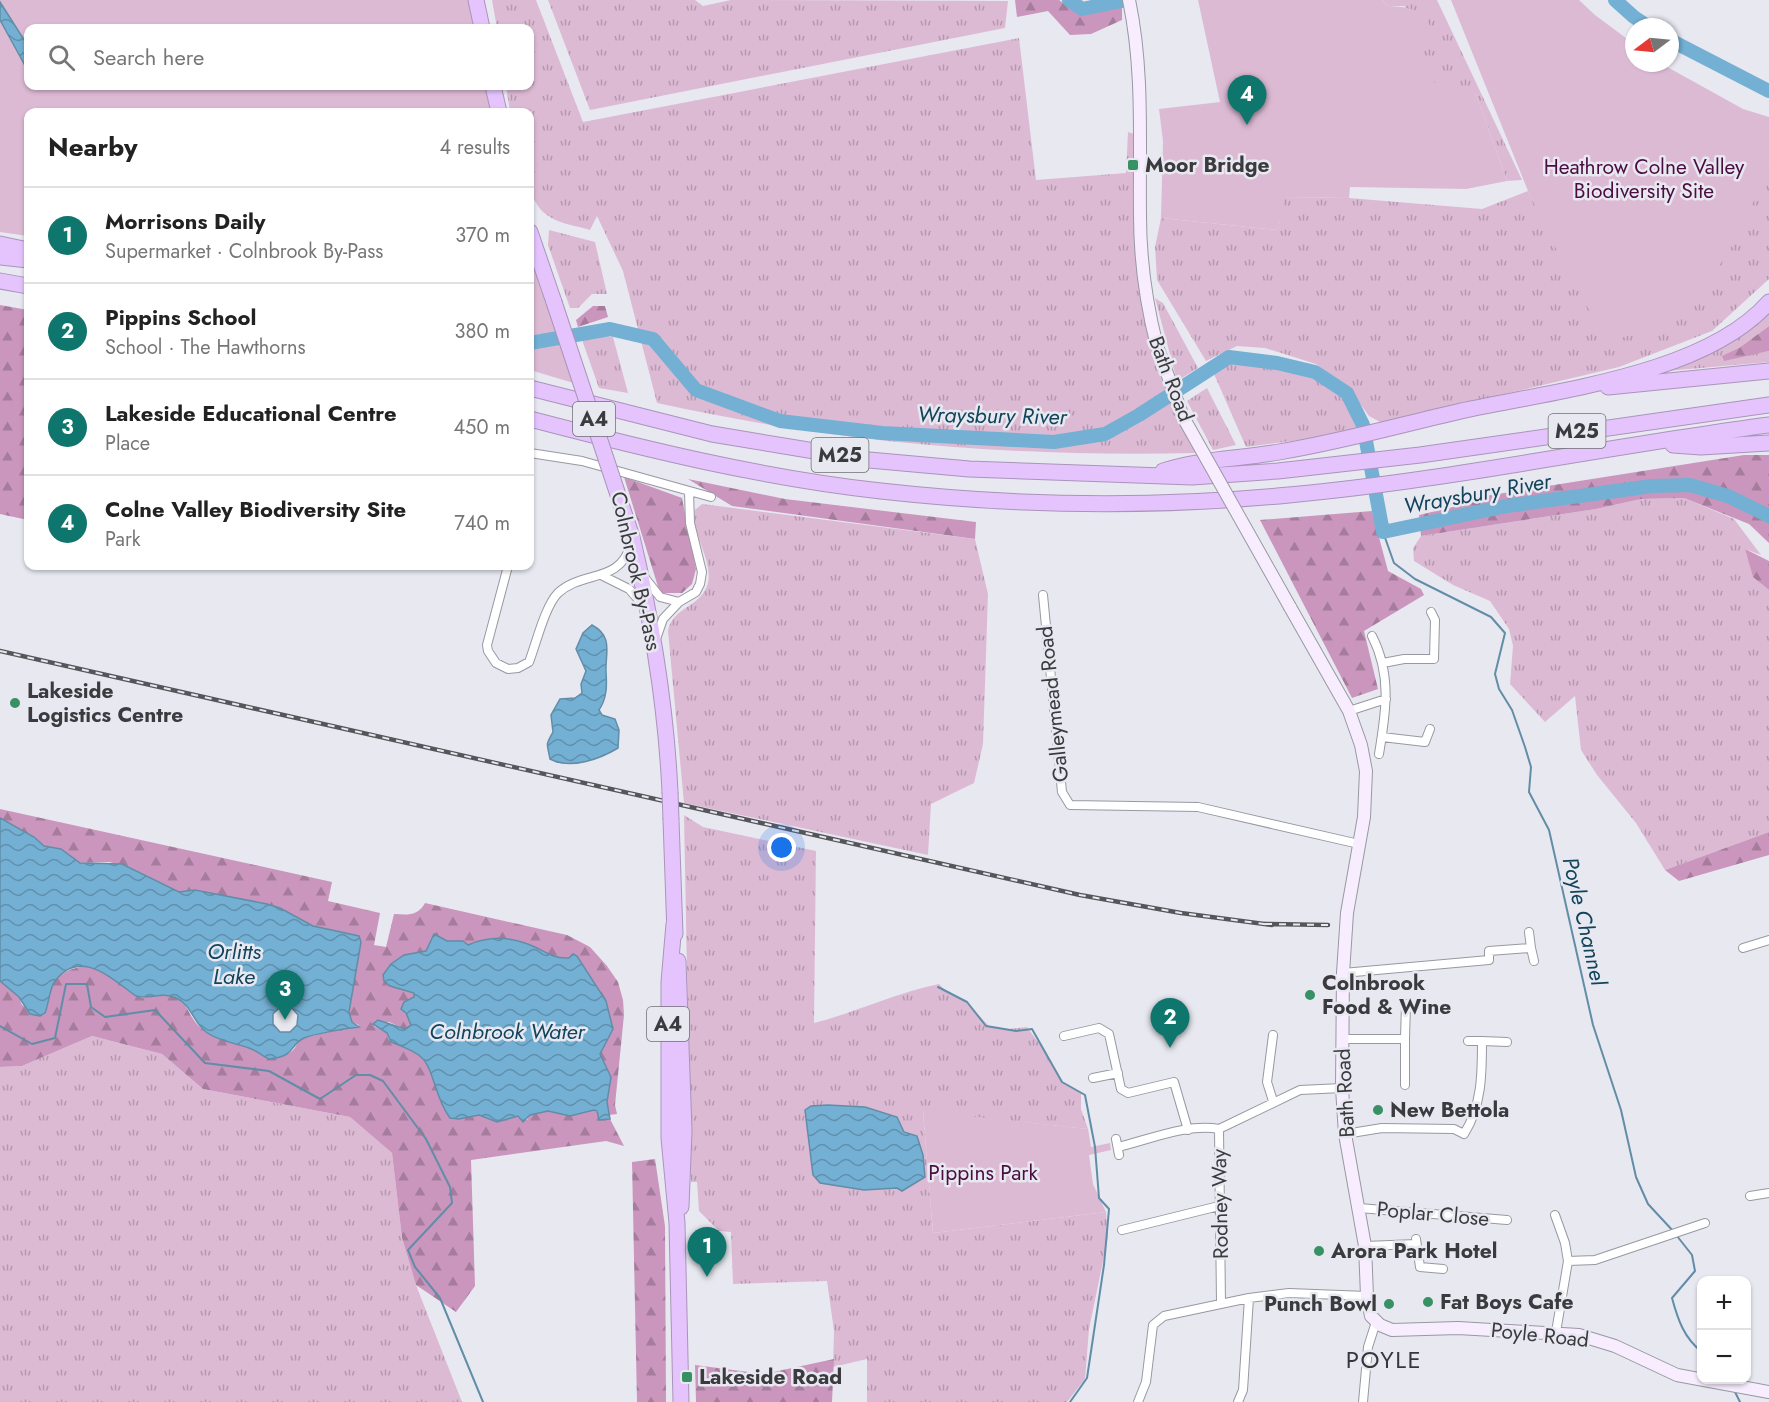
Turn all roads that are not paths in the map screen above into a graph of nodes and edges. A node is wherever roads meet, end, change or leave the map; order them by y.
1 (477, 3) edge
2 (1129, 4) edge
3 (481, 24) edge
4 (494, 90) edge
5 (498, 108) edge
6 (0, 244) edge
7 (534, 244) edge
8 (24, 249) edge
9 (0, 257) edge
10 (24, 260) edge
11 (0, 280) edge
12 (24, 284) edge
13 (1769, 302) edge
14 (1769, 371) edge
15 (534, 389) edge
16 (1566, 391) junction
17 (1769, 405) edge
18 (534, 419) edge
19 (1769, 425) edge
20 (1769, 443) edge
21 (1652, 444) junction
22 (534, 454) edge
23 (1157, 473) junction
24 (689, 492) junction
25 (711, 497) dead end
26 (632, 537) junction
27 (507, 570) edge
28 (640, 572) junction
29 (603, 576) junction
30 (1043, 595) dead end
31 (679, 602) junction
32 (1431, 612) dead end
33 (649, 614) junction
34 (1372, 636) dead end
35 (655, 646) junction
36 (1383, 663) junction
37 (1386, 699) junction
38 (1349, 711) junction
39 (1430, 729) dead end
40 (1382, 737) junction
41 (1379, 754) dead end
42 (1359, 844) junction
43 (1529, 932) dead end
44 (1769, 940) edge
45 (1532, 948) junction
46 (1743, 948) dead end
47 (1534, 961) dead end
48 (1343, 973) junction
49 (1406, 1004) dead end
50 (1273, 1035) dead end
51 (1064, 1036) dead end
52 (1343, 1039) junction
53 (1405, 1039) junction
54 (1467, 1041) dead end
55 (1482, 1041) junction
56 (1507, 1042) dead end
57 (1118, 1072) junction
58 (1094, 1078) dead end
59 (1405, 1084) dead end
60 (1342, 1088) junction
61 (1273, 1101) junction
62 (1220, 1129) junction
63 (1188, 1130) junction
64 (1345, 1134) junction
65 (1118, 1147) dead end
66 (1769, 1193) edge
67 (1750, 1196) dead end
68 (1219, 1206) junction
69 (1359, 1208) junction
70 (1555, 1215) dead end
71 (1507, 1221) dead end
72 (1705, 1222) dead end
73 (1122, 1230) dead end
74 (1365, 1246) junction
75 (1568, 1261) junction
76 (1443, 1269) dead end
77 (1367, 1296) junction
78 (1249, 1298) junction
79 (1221, 1304) junction
80 (1376, 1322) junction
81 (1556, 1332) junction
82 (1769, 1392) edge
83 (681, 1402) edge
84 (1138, 1402) edge
85 (1238, 1402) edge
86 (1363, 1402) edge

1 - 3 highway
2 - 38 street, Bath Road, bridge
4 - 5 highway
6 - 8 highway
7 - 26 highway, Colnbrook By-Pass / A4, bridge
9 - 10 highway
11 - 12 highway
13 - 16 highway, M25
14 - 16 highway, M25
15 - 23 highway, M25
16 - 23 highway, M25
17 - 23 highway, M25
18 - 21 highway, M25
19 - 21 highway, M25
20 - 21 highway, M25
22 - 24 street
24 - 25 street
24 - 31 street
26 - 28 highway, Colnbrook By-Pass / A4
26 - 29 street
27 - 29 street
28 - 31 street
28 - 33 highway, Colnbrook By-Pass / A4
29 - 33 street
30 - 42 street, Galleymead Road
31 - 35 street
32 - 36 street
33 - 35 highway, Colnbrook By-Pass / A4
34 - 36 street
35 - 83 highway, Colnbrook By-Pass / A4, bridge
36 - 37 street
37 - 38 street
37 - 40 street
38 - 42 street, Bath Road
39 - 40 street
40 - 41 street
42 - 48 street, Bath Road
43 - 45 street
44 - 46 street
45 - 47 street
45 - 48 street
48 - 52 street, Bath Road
49 - 53 street
50 - 61 street
51 - 57 street
52 - 53 street
52 - 60 street, Bath Road
53 - 59 street
54 - 55 street
55 - 56 street
55 - 64 street
57 - 58 street
57 - 63 street
60 - 61 street, Rodney Way
60 - 64 street, Bath Road
61 - 62 street, Rodney Way
62 - 63 street
62 - 68 street, Rodney Way
63 - 65 street
64 - 69 street, Bath Road
66 - 67 street
68 - 73 street
68 - 79 street, Rodney Way
69 - 71 street, Poplar Close
69 - 74 street, Bath Road
70 - 75 street
72 - 75 street
74 - 76 street
74 - 77 street, Bath Road
75 - 81 street
77 - 78 street
77 - 80 street, Bath Road
78 - 79 street
78 - 85 street
79 - 84 street
80 - 81 street, Poyle Road
80 - 86 street
81 - 82 street, Poyle Road

